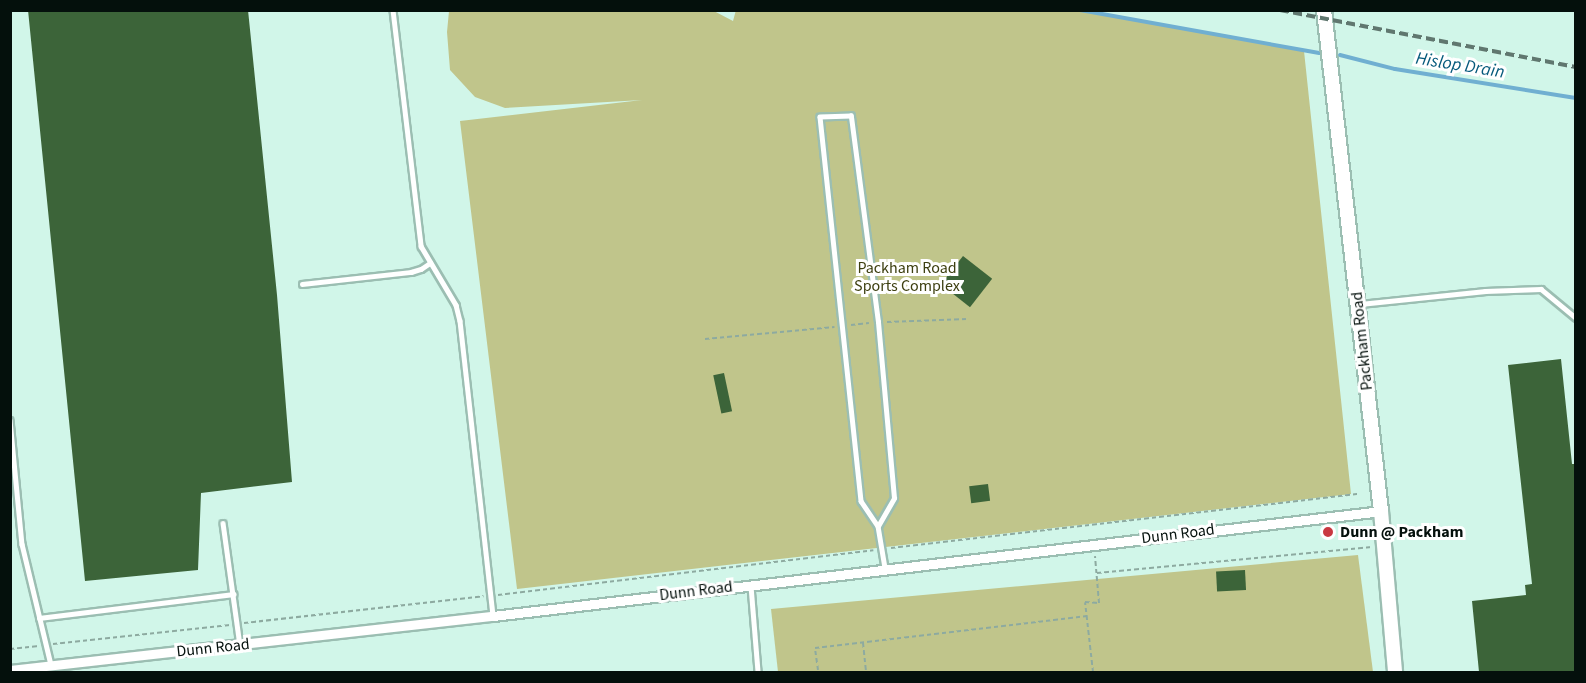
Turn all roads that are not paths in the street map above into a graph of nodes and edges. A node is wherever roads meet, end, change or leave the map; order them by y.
1 (393, 10) edge
2 (1324, 10) edge
3 (430, 263) junction
4 (302, 284) dead end
5 (1358, 304) junction
6 (1575, 318) edge
7 (10, 420) edge
8 (1381, 511) junction
9 (223, 523) dead end
10 (879, 526) junction
11 (885, 568) junction
12 (751, 584) junction
13 (234, 594) junction
14 (492, 616) junction
15 (39, 618) junction
16 (240, 645) junction
17 (51, 665) junction
18 (10, 670) edge
19 (759, 672) edge
20 (1395, 672) edge

1 - 3 lane
2 - 5 street, Packham Road
3 - 4 lane
3 - 14 lane
5 - 6 lane
5 - 8 street, Packham Road
7 - 15 lane
8 - 11 street, Dunn Road
8 - 20 street, Packham Road
9 - 13 lane
10 - 10 lane
10 - 11 lane
11 - 12 street, Dunn Road
12 - 14 street, Dunn Road
12 - 19 lane
13 - 15 lane
13 - 16 lane
14 - 16 street, Dunn Road
15 - 17 lane
16 - 17 street, Dunn Road
17 - 18 street, Dunn Road

